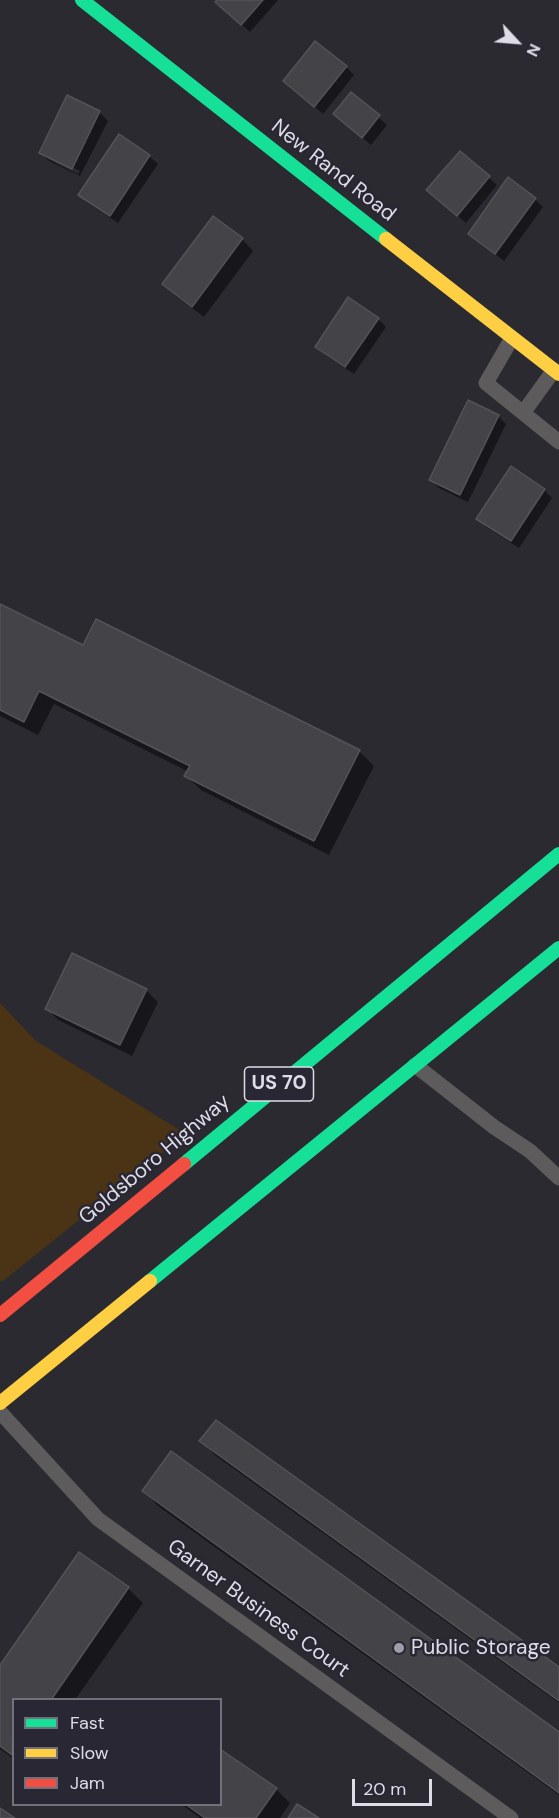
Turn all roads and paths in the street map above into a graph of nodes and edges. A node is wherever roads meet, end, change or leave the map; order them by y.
1 (82, 0) edge
2 (512, 338) junction
3 (557, 372) edge
4 (523, 413) junction
5 (559, 442) edge
6 (559, 854) edge
7 (559, 948) edge
8 (415, 1065) junction
9 (559, 1178) edge
10 (0, 1315) edge
11 (0, 1403) edge
12 (0, 1412) edge
13 (511, 1818) edge

1 - 2 main road, New Rand Road
2 - 3 main road, New Rand Road
2 - 4 lane
3 - 4 lane
4 - 5 lane
6 - 10 main road, Goldsboro Highway / US 70
7 - 8 main road
8 - 9 lane
8 - 11 main road
12 - 13 lane, Garner Business Court

